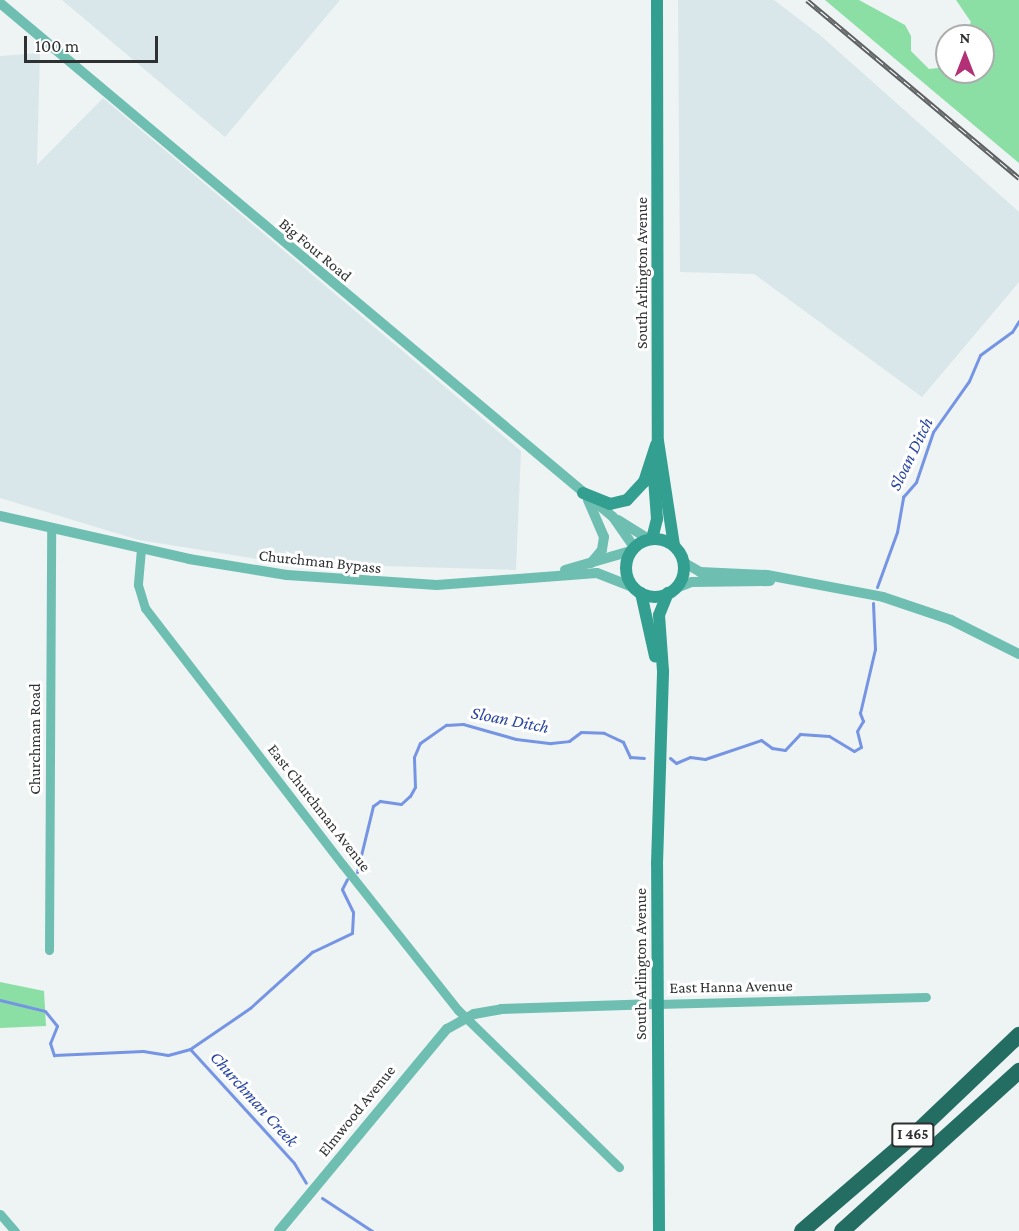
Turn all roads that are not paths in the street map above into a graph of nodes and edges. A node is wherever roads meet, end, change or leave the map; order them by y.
1 (657, 0) edge
2 (0, 3) edge
3 (658, 441) junction
4 (653, 458) junction
5 (583, 493) junction
6 (0, 516) edge
7 (612, 517) junction
8 (51, 528) junction
9 (650, 539) junction
10 (674, 546) junction
11 (141, 549) junction
12 (633, 549) junction
13 (683, 562) junction
14 (591, 563) junction
15 (789, 580) junction
16 (498, 582) junction
17 (638, 590) junction
18 (672, 590) junction
19 (1019, 654) edge
20 (660, 696) junction
21 (49, 950) dead end
22 (926, 997) dead end
23 (657, 1004) junction
24 (466, 1017) junction
25 (1019, 1035) edge
26 (1019, 1071) edge
27 (619, 1167) dead end
28 (0, 1214) edge
29 (15, 1231) edge
30 (279, 1231) edge
31 (659, 1231) edge
32 (802, 1231) edge
33 (842, 1231) edge

1 - 3 main road, South Arlington Avenue
2 - 5 street, Big Four Road
3 - 4 main road
3 - 10 main road, South Arlington Avenue
4 - 5 main road
4 - 9 main road
5 - 7 street, Big Four Road
5 - 14 street
6 - 8 street
7 - 9 street, Big Four Road
7 - 12 street, Big Four Road
8 - 11 street
8 - 21 street, Churchman Road
9 - 10 main road
9 - 12 main road
10 - 13 main road
11 - 16 street, Churchman Bypass
11 - 24 street, East Churchman Avenue
12 - 14 street, Churchman Bypass
12 - 17 main road
13 - 15 street
13 - 18 main road
14 - 16 street, Churchman Bypass
15 - 18 street
15 - 19 street
16 - 17 street, Churchman Bypass
17 - 18 main road
17 - 20 main road, South Arlington Avenue
18 - 20 main road, South Arlington Avenue
20 - 23 main road, South Arlington Avenue
22 - 23 street, East Hanna Avenue
23 - 24 street, East Hanna Avenue
23 - 31 main road, South Arlington Avenue
24 - 27 street, East Churchman Avenue
24 - 30 street, Elmwood Avenue
25 - 32 highway, I 465
26 - 33 highway, I 465
28 - 29 street

